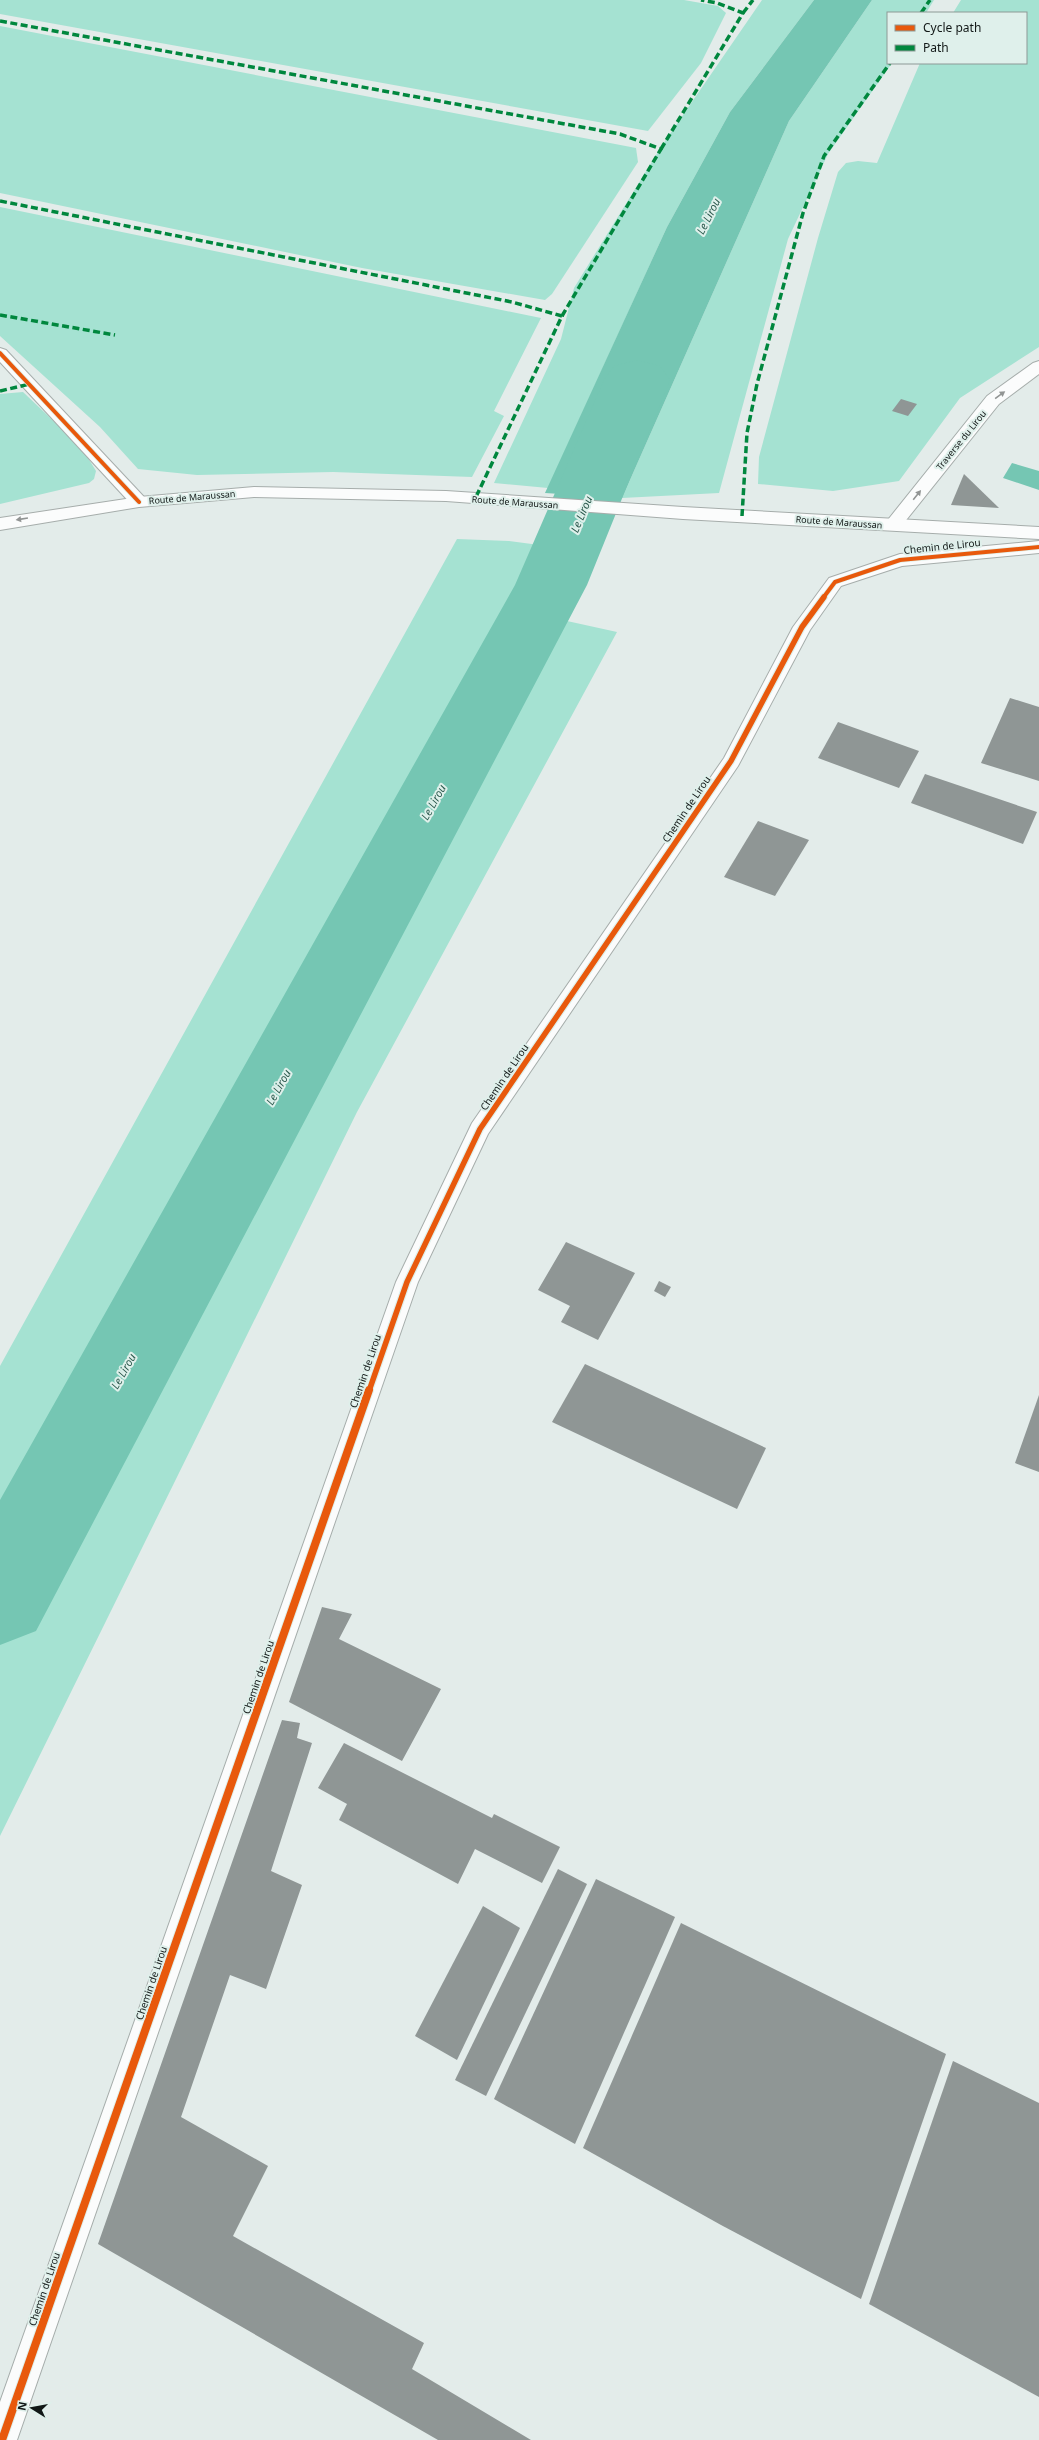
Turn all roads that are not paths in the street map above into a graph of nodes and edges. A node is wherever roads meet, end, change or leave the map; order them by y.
1 (0, 353) edge
2 (1039, 366) edge
3 (139, 502) junction
4 (88, 511) junction
5 (0, 524) edge
6 (892, 525) junction
7 (1039, 533) edge
8 (0, 538) edge
9 (1039, 547) edge
10 (2, 2440) edge

1 - 3 street
6 -> 2 street, Traverse du Lirou
3 - 4 street, Route de Maraussan
3 - 6 street, Route de Maraussan
4 -> 5 street, Route de Maraussan
4 - 8 street, Route de Maraussan
6 - 7 street, Route de Maraussan
9 - 10 street, Chemin de Lirou

